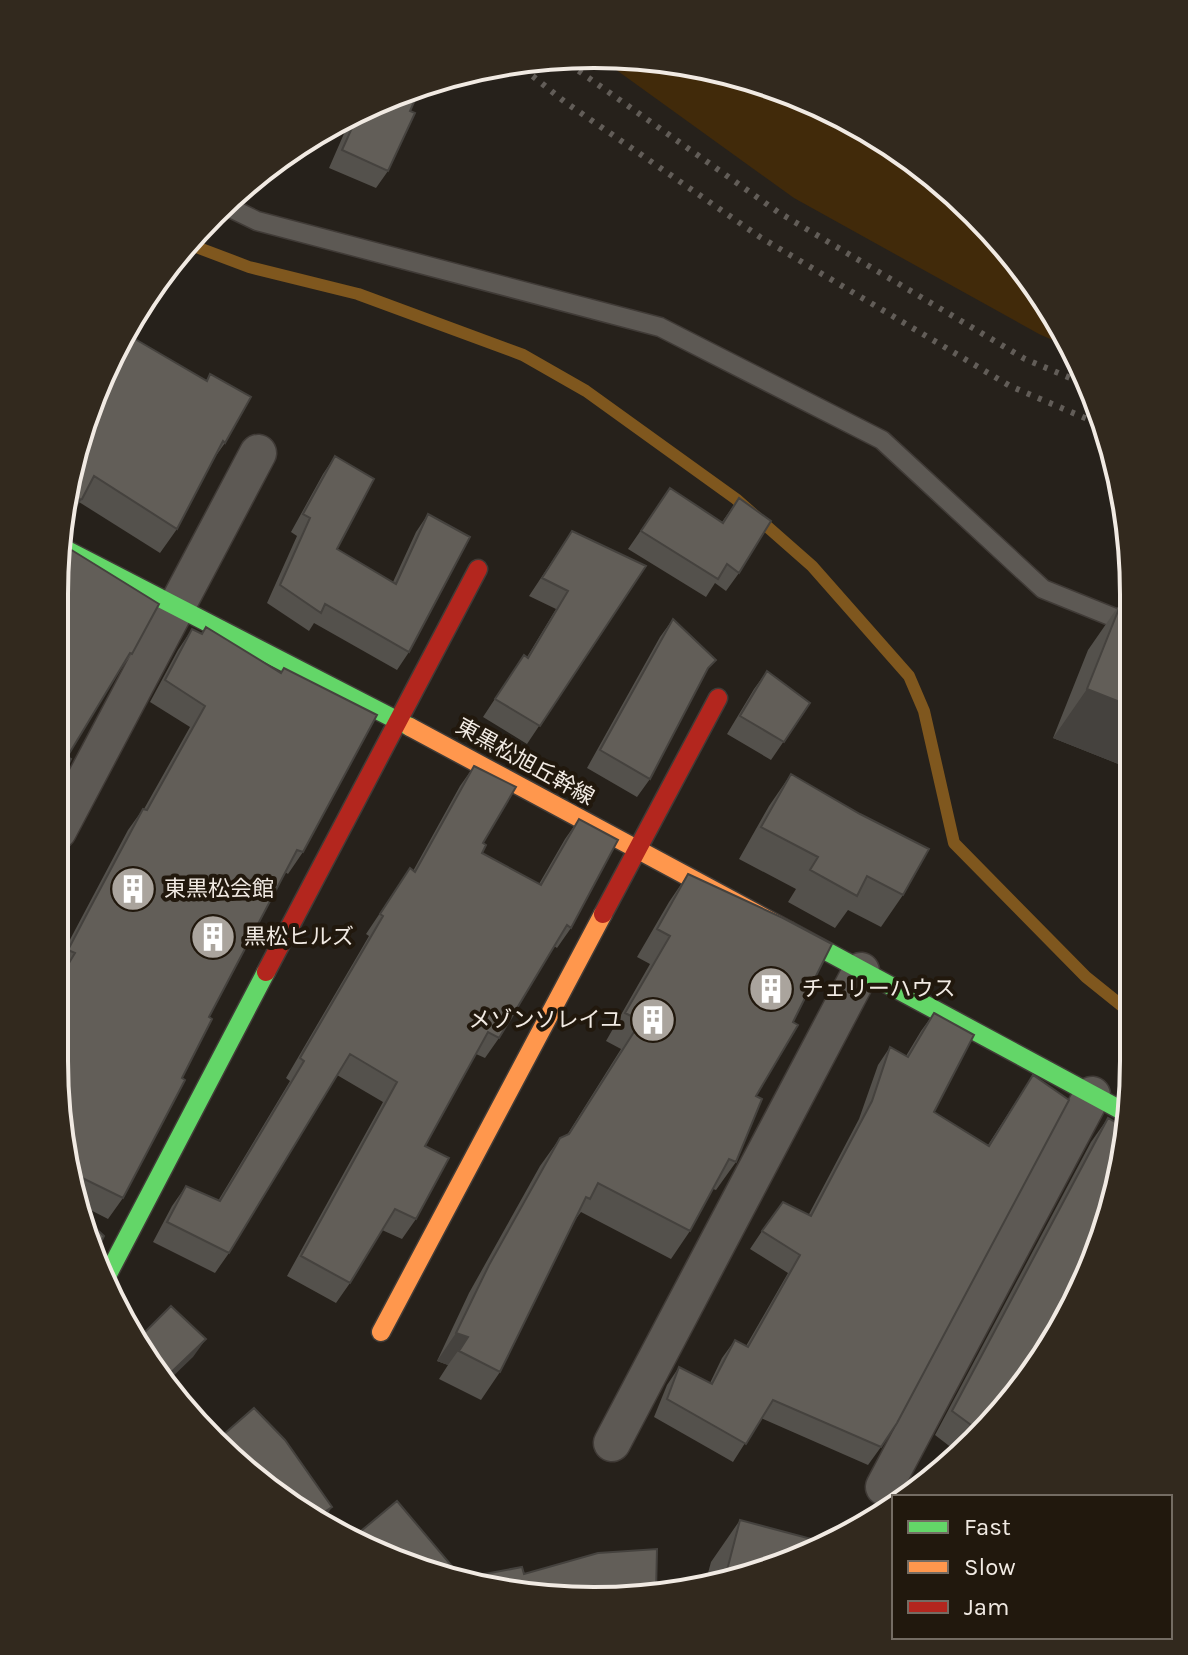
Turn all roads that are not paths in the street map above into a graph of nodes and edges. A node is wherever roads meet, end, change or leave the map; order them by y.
1 (235, 210) edge
2 (258, 453) dead end
3 (70, 552) edge
4 (478, 569) dead end
5 (177, 608) junction
6 (1120, 620) edge
7 (718, 698) dead end
8 (399, 721) junction
9 (68, 812) edge
10 (636, 850) junction
11 (861, 971) junction
12 (1092, 1095) junction
13 (1117, 1108) edge
14 (111, 1269) edge
15 (381, 1332) dead end
16 (612, 1443) dead end
17 (884, 1487) dead end

1 - 6 lane
2 - 5 street
3 - 5 street, 東黒松旭丘幹線
4 - 8 street
5 - 8 street, 東黒松旭丘幹線
5 - 9 street
7 - 10 street
8 - 10 street, 東黒松旭丘幹線
8 - 14 street
10 - 11 street, 東黒松旭丘幹線
10 - 15 street
11 - 12 street, 東黒松旭丘幹線
11 - 16 street
12 - 13 street, 東黒松旭丘幹線
12 - 17 street

